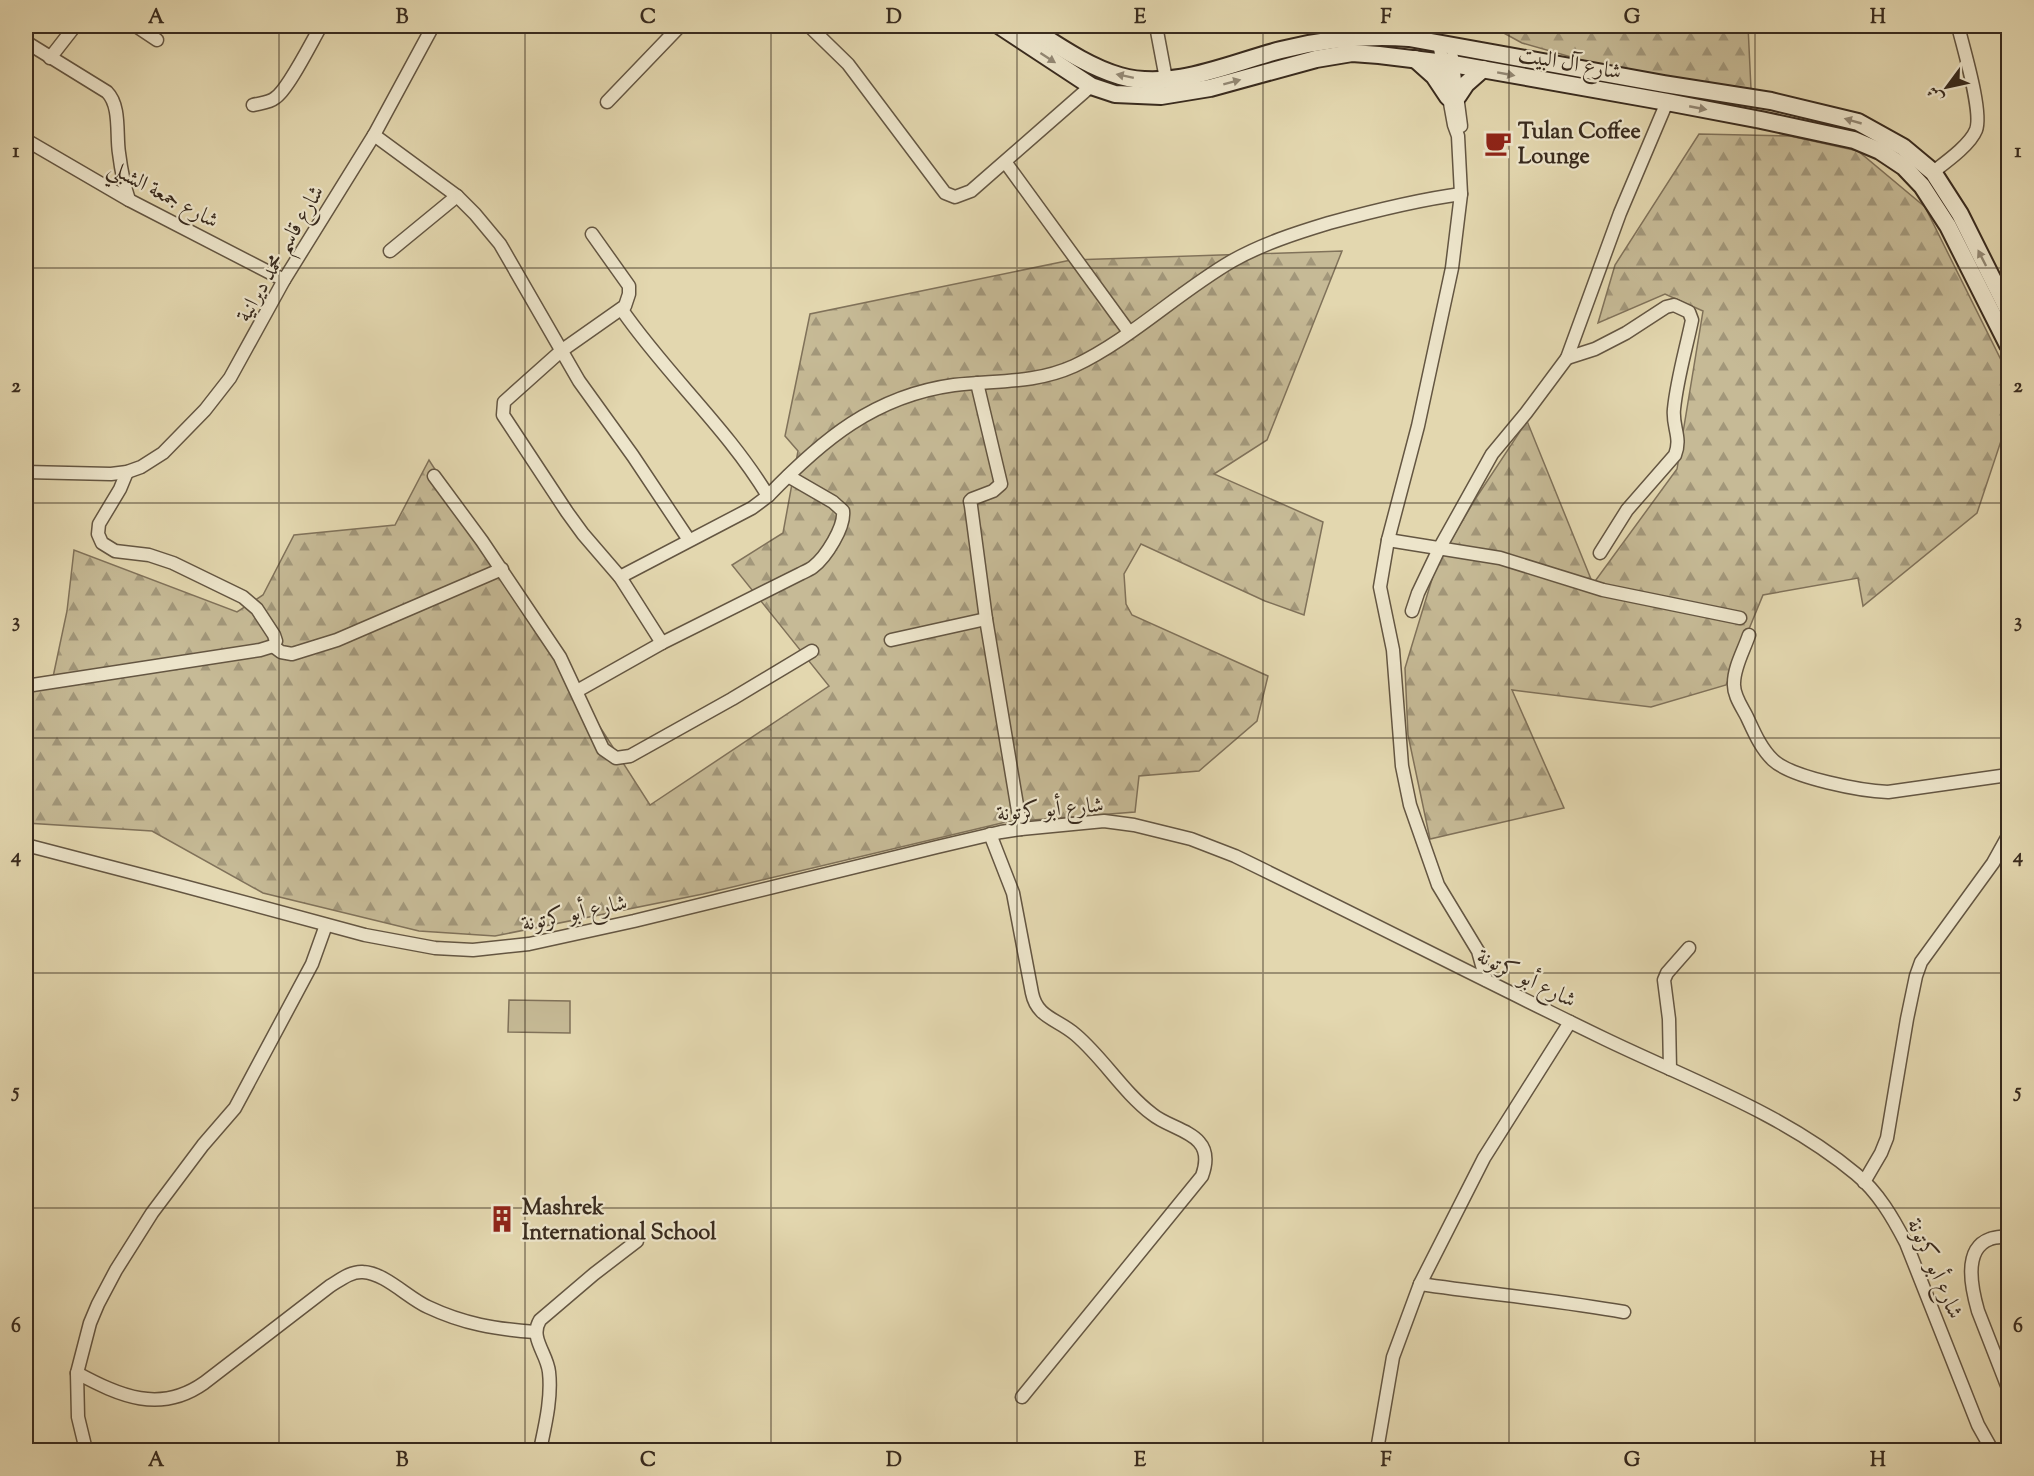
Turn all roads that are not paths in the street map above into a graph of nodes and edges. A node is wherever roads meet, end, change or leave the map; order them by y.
1 (75, 26) edge
2 (136, 26) edge
3 (321, 26) edge
4 (433, 26) edge
5 (680, 26) edge
6 (809, 26) edge
7 (1000, 26) edge
8 (1027, 26) edge
9 (1156, 26) edge
10 (1958, 26) edge
11 (157, 40) dead end
12 (26, 42) edge
13 (1444, 44) junction
14 (50, 58) junction
15 (1414, 58) junction
16 (1447, 63) junction
17 (1483, 69) junction
18 (1166, 80) junction
19 (1091, 86) junction
20 (1453, 96) junction
21 (607, 102) dead end
22 (1667, 102) junction
23 (253, 105) dead end
24 (374, 135) junction
25 (26, 140) edge
26 (1006, 163) junction
27 (1933, 172) junction
28 (1461, 194) junction
29 (457, 196) junction
30 (129, 200) junction
31 (592, 234) dead end
32 (390, 251) dead end
33 (284, 280) junction
34 (622, 310) junction
35 (2008, 310) edge
36 (1130, 332) junction
37 (2008, 345) edge
38 (561, 351) junction
39 (1567, 358) junction
40 (977, 383) junction
41 (26, 472) edge
42 (127, 472) junction
43 (434, 476) dead end
44 (788, 476) junction
45 (768, 496) junction
46 (689, 540) junction
47 (1388, 540) junction
48 (1439, 549) junction
49 (1600, 553) dead end
50 (502, 569) junction
51 (620, 577) junction
52 (1412, 611) dead end
53 (1740, 618) dead end
54 (986, 619) junction
55 (1749, 635) dead end
56 (891, 640) dead end
57 (662, 643) junction
58 (273, 646) junction
59 (812, 651) dead end
60 (26, 686) edge
61 (577, 691) junction
62 (2008, 776) edge
63 (1021, 829) junction
64 (990, 834) junction
65 (2008, 836) edge
66 (26, 845) edge
67 (326, 925) junction
68 (1689, 948) dead end
69 (1486, 980) junction
70 (1570, 1022) junction
71 (1670, 1070) junction
72 (1864, 1182) junction
73 (2008, 1236) edge
74 (637, 1241) dead end
75 (1420, 1284) junction
76 (1624, 1312) dead end
77 (535, 1332) junction
78 (77, 1373) junction
79 (2008, 1388) edge
80 (1022, 1397) dead end
81 (86, 1450) edge
82 (540, 1450) edge
83 (1377, 1450) edge
84 (1992, 1450) edge

1 - 14 street
2 - 11 street
3 - 23 street
4 - 24 street, شارع قاسم محمد ديرانية
5 - 21 street
6 - 26 street
7 -> 19 street, شارع آل البيت
18 -> 8 street, شارع آل البيت
9 - 18 street
10 - 27 street
12 - 14 street
13 - 16 street
13 - 18 street, شارع آل البيت
27 -> 13 street, شارع آل البيت
14 - 30 street
15 - 16 street, شارع آل البيت
19 -> 15 street, شارع آل البيت
15 - 20 street
16 - 17 street, شارع آل البيت
16 - 20 street
17 - 20 street
17 -> 22 street, شارع آل البيت
19 - 26 street
20 - 28 street
22 -> 37 street, شارع آل البيت
22 - 39 street
24 - 29 street
24 - 33 street, شارع قاسم محمد ديرانية
25 - 30 street, شارع جمعة الشبلي
26 - 36 street
35 -> 27 street, شارع آل البيت
28 - 36 street
28 - 47 street
29 - 32 street
29 - 38 street
30 - 33 street, شارع جمعة الشبلي
31 - 34 street
33 - 42 street, شارع قاسم محمد ديرانية
34 - 38 street
34 - 45 street
36 - 40 street
38 - 46 street
38 - 51 street
39 - 48 street
39 - 49 street
40 - 44 street
40 - 54 street
41 - 42 street
42 - 58 street
43 - 50 street
44 - 45 street
44 - 57 street
45 - 46 street
46 - 51 street
47 - 48 street
47 - 69 street
48 - 52 street
48 - 53 street
50 - 58 street
50 - 61 street
51 - 57 street
54 - 56 street
54 - 63 street
55 - 62 street
57 - 61 street
58 - 60 street
59 - 61 street
63 - 64 street, شارع أبو كرتونة
63 - 69 street, شارع أبو كرتونة
64 - 67 street, شارع أبو كرتونة
64 - 80 street
65 - 72 street
66 - 67 street, شارع أبو كرتونة
67 - 78 street
68 - 71 street
69 - 70 street, شارع أبو كرتونة
70 - 71 street, شارع أبو كرتونة
70 - 75 street
71 - 72 street, شارع أبو كرتونة
72 - 84 street, شارع أبو كرتونة
73 - 79 street
74 - 77 street
75 - 76 street
75 - 83 street
77 - 78 street
77 - 82 street
78 - 81 street

